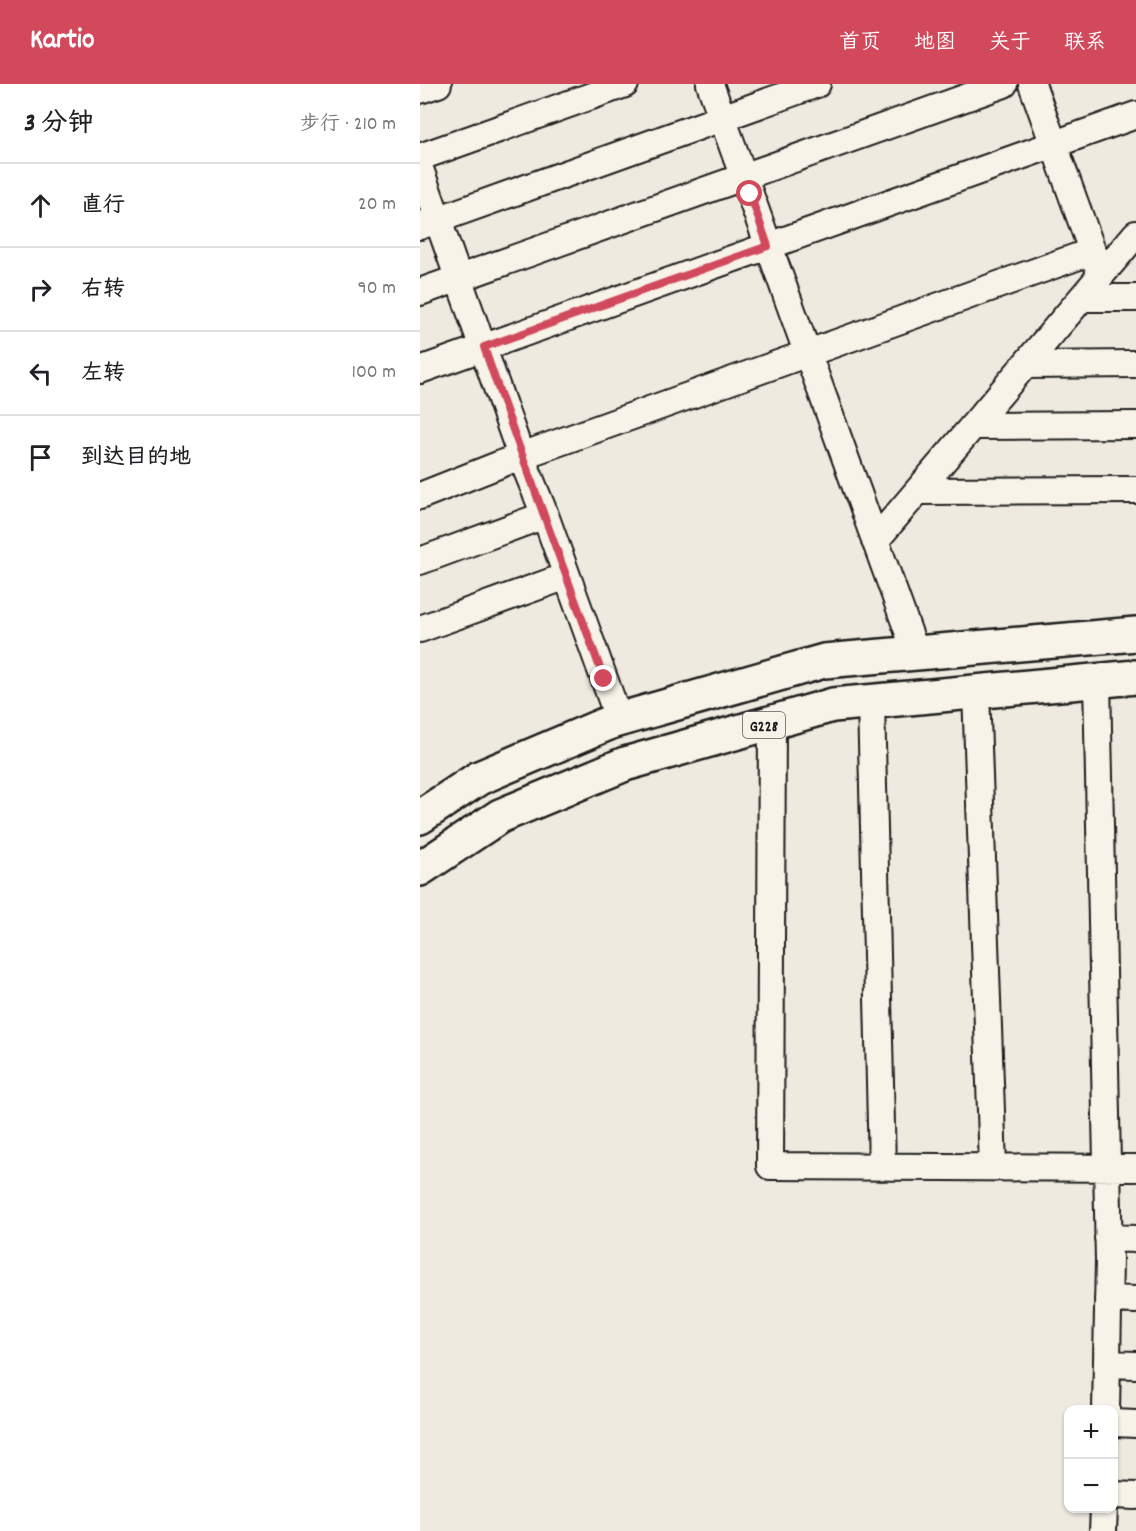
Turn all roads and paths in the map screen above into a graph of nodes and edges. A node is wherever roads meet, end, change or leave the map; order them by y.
1 (438, 84) edge
2 (625, 84) edge
3 (710, 84) edge
4 (817, 84) edge
5 (1004, 84) edge
6 (1032, 84) edge
7 (420, 90) edge
8 (1136, 115) edge
9 (722, 118) junction
10 (1054, 144) junction
11 (420, 157) edge
12 (420, 169) edge
13 (744, 177) junction
14 (429, 222) edge
15 (1136, 234) edge
16 (768, 246) junction
17 (1093, 251) junction
18 (1101, 275) junction
19 (459, 278) junction
20 (420, 292) edge
21 (1082, 298) junction
22 (1136, 298) edge
23 (484, 347) junction
24 (808, 354) junction
25 (1136, 364) edge
26 (1025, 365) junction
27 (420, 370) edge
28 (1136, 425) edge
29 (973, 426) junction
30 (521, 456) junction
31 (1136, 490) edge
32 (918, 491) junction
33 (420, 496) edge
34 (545, 515) junction
35 (875, 542) junction
36 (420, 561) edge
37 (567, 576) junction
38 (420, 629) edge
39 (1136, 634) edge
40 (916, 653) junction
41 (1136, 677) edge
42 (1097, 680) junction
43 (976, 691) junction
44 (871, 701) junction
45 (619, 720) junction
46 (772, 723) junction
47 (568, 740) junction
48 (588, 779) junction
49 (420, 817) edge
50 (420, 869) edge
51 (882, 1167) junction
52 (993, 1167) junction
53 (1107, 1168) junction
54 (1136, 1168) edge
55 (1108, 1238) junction
56 (1136, 1239) edge
57 (1108, 1299) junction
58 (1136, 1300) edge
59 (1107, 1364) junction
60 (1136, 1365) edge
61 (1106, 1405) edge
62 (1118, 1423) edge
63 (1136, 1424) edge
64 (1118, 1495) edge
65 (1136, 1496) edge
66 (1104, 1513) edge
67 (1103, 1531) edge

1 - 7 street
2 - 11 street
3 - 9 street
4 - 9 street
5 - 13 street
6 - 10 street
8 - 10 street
9 - 13 street
9 - 14 street
10 - 16 street
10 - 17 street
12 - 14 street
13 - 16 street
13 - 19 street
14 - 19 street
15 - 18 street
16 - 23 street
16 - 24 street
17 - 18 street
17 - 24 street
18 - 21 street
19 - 20 street
19 - 23 street
21 - 22 street
21 - 26 street
23 - 27 street
23 - 30 street
24 - 30 street
24 - 35 street
25 - 26 street
26 - 29 street
28 - 29 street
29 - 32 street
30 - 33 street
30 - 34 street
31 - 32 street
32 - 35 street
34 - 36 street
34 - 37 street
35 - 40 street
37 - 38 street
37 - 45 street
39 - 40 highway, G228
40 - 45 highway, G228
41 - 42 highway, G228
42 - 43 highway, G228
42 - 53 street
43 - 44 highway, G228
43 - 52 street
44 - 46 highway, G228
44 - 51 street
45 - 47 highway, G228
46 - 48 highway, G228
46 - 51 street
47 - 48 highway
47 - 49 highway, G228
48 - 50 highway, G228
51 - 52 street
52 - 53 street
53 - 54 street
53 - 55 street
55 - 56 street
55 - 57 street
57 - 58 street
57 - 59 street
59 - 60 street
59 - 61 street
62 - 63 street
64 - 65 street
66 - 67 street

